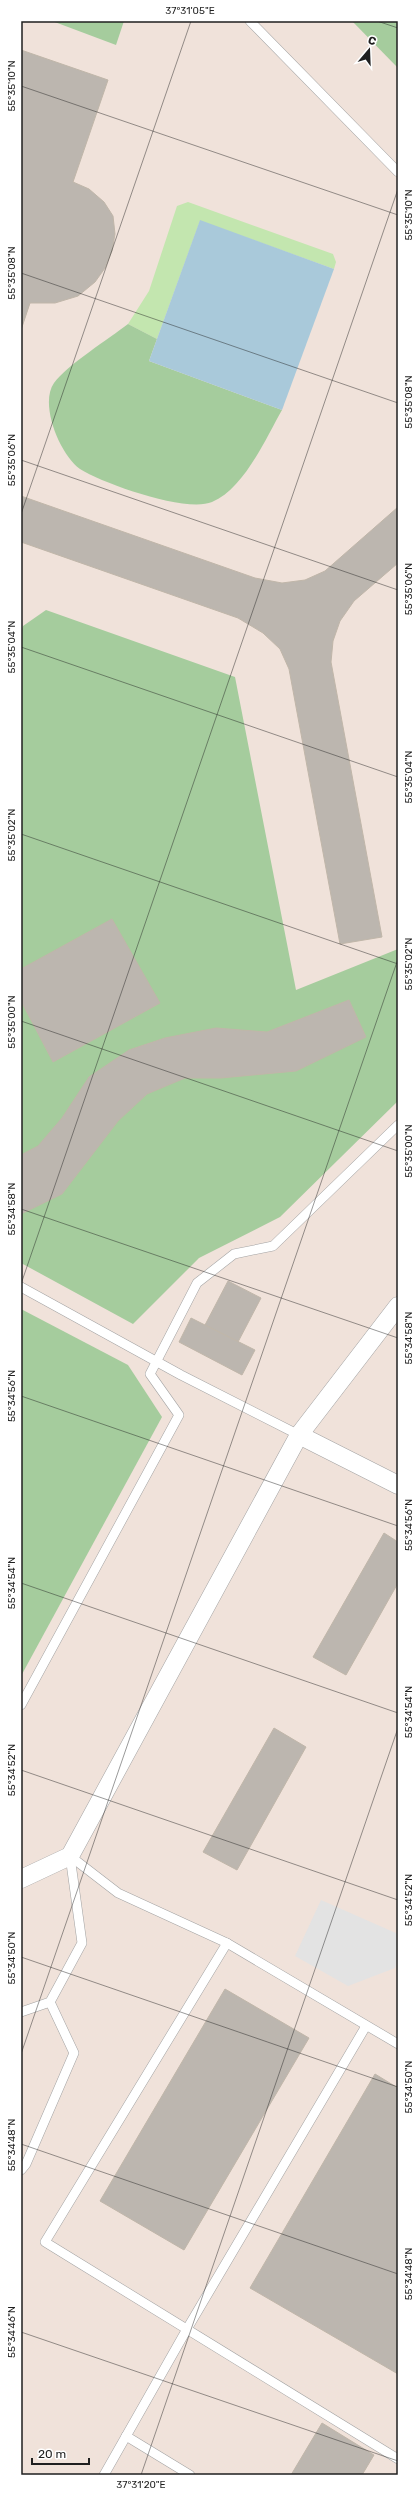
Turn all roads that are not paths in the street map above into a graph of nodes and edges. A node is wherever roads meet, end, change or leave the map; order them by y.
1 (250, 21) edge
2 (398, 172) edge
3 (398, 1125) edge
4 (21, 1287) edge
5 (398, 1306) edge
6 (157, 1361) junction
7 (299, 1435) junction
8 (398, 1484) edge
9 (21, 1705) edge
10 (70, 1856) junction
11 (21, 1879) edge
12 (227, 1943) junction
13 (50, 2002) junction
14 (21, 2012) edge
15 (366, 2026) junction
16 (398, 2044) edge
17 (21, 2170) edge
18 (187, 2329) junction
19 (126, 2436) junction
20 (398, 2459) edge
21 (104, 2475) edge
22 (190, 2475) edge

1 - 2 lane
3 - 6 lane
4 - 6 lane
5 - 7 street
6 - 7 lane
6 - 9 lane
7 - 8 street
7 - 10 street
10 - 11 street
10 - 12 lane
10 - 13 lane
12 - 15 lane
12 - 18 lane
13 - 14 lane
13 - 17 lane
15 - 16 lane
15 - 18 lane
18 - 19 lane
18 - 20 lane
19 - 21 lane
19 - 22 lane

